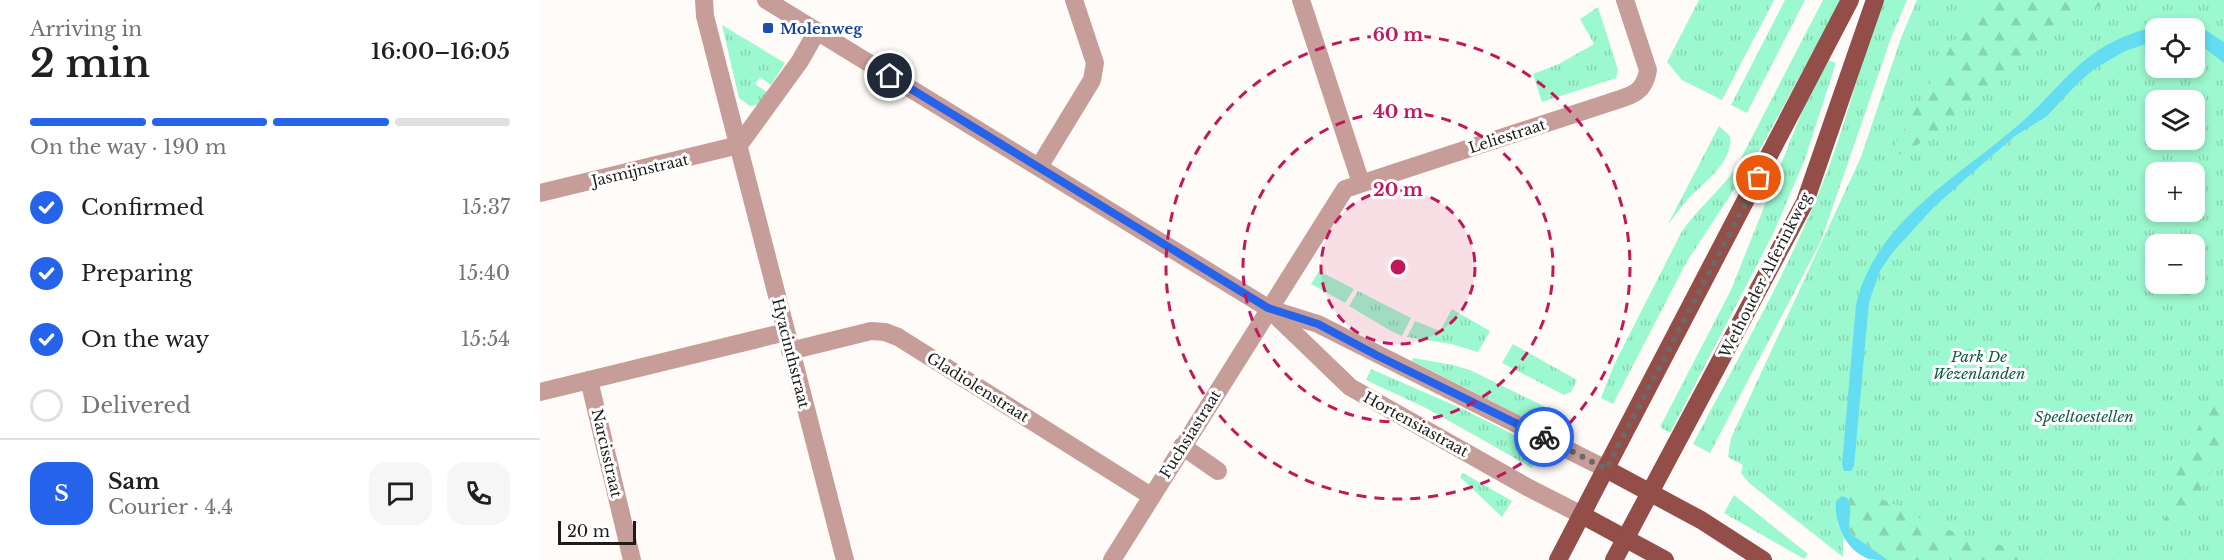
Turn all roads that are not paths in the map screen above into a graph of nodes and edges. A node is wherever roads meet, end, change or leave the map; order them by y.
1 (704, 0) edge
2 (766, 0) edge
3 (1074, 0) edge
4 (1301, 0) edge
5 (1625, 0) edge
6 (1850, 0) edge
7 (1875, 0) edge
8 (817, 31) junction
9 (739, 145) junction
10 (1039, 167) junction
11 (1361, 183) junction
12 (540, 193) edge
13 (1268, 308) junction
14 (786, 332) junction
15 (790, 351) junction
16 (589, 380) junction
17 (540, 392) edge
18 (1182, 446) junction
19 (1606, 469) junction
20 (1218, 471) dead end
21 (1650, 491) junction
22 (1151, 496) junction
23 (1582, 515) junction
24 (1626, 537) junction
25 (632, 560) edge
26 (845, 560) edge
27 (1112, 560) edge
28 (1558, 560) edge
29 (1614, 560) edge
30 (1665, 560) edge
31 (1763, 560) edge

1 - 9 street, Hyacinthstraat
2 - 8 street, Hortensiastraat
3 - 10 street
4 - 11 street
5 - 11 street, Leliestraat
6 - 19 main road
7 - 21 main road, Wethouder Alferinkweg
8 - 9 street
8 - 10 street, Hortensiastraat
9 - 12 street, Jasmijnstraat
9 - 14 street, Hyacinthstraat
10 - 13 street, Hortensiastraat
11 - 13 street, Leliestraat
13 - 18 street, Fuchsiastraat
13 - 19 street, Hortensiastraat
13 - 23 street, Hortensiastraat
14 - 15 street, Hyacinthstraat
14 - 16 street
15 - 22 street, Gladiolenstraat
15 - 26 street, Hyacinthstraat
16 - 17 street
16 - 25 street, Narcisstraat
18 - 20 street
18 - 22 street, Fuchsiastraat
19 - 21 main road
19 - 23 main road
21 - 24 main road, Wethouder Alferinkweg
21 - 31 main road
22 - 27 street, Fuchsiastraat
23 - 24 main road
23 - 28 main road
24 - 29 main road, Wethouder Alferinkweg
24 - 30 main road

